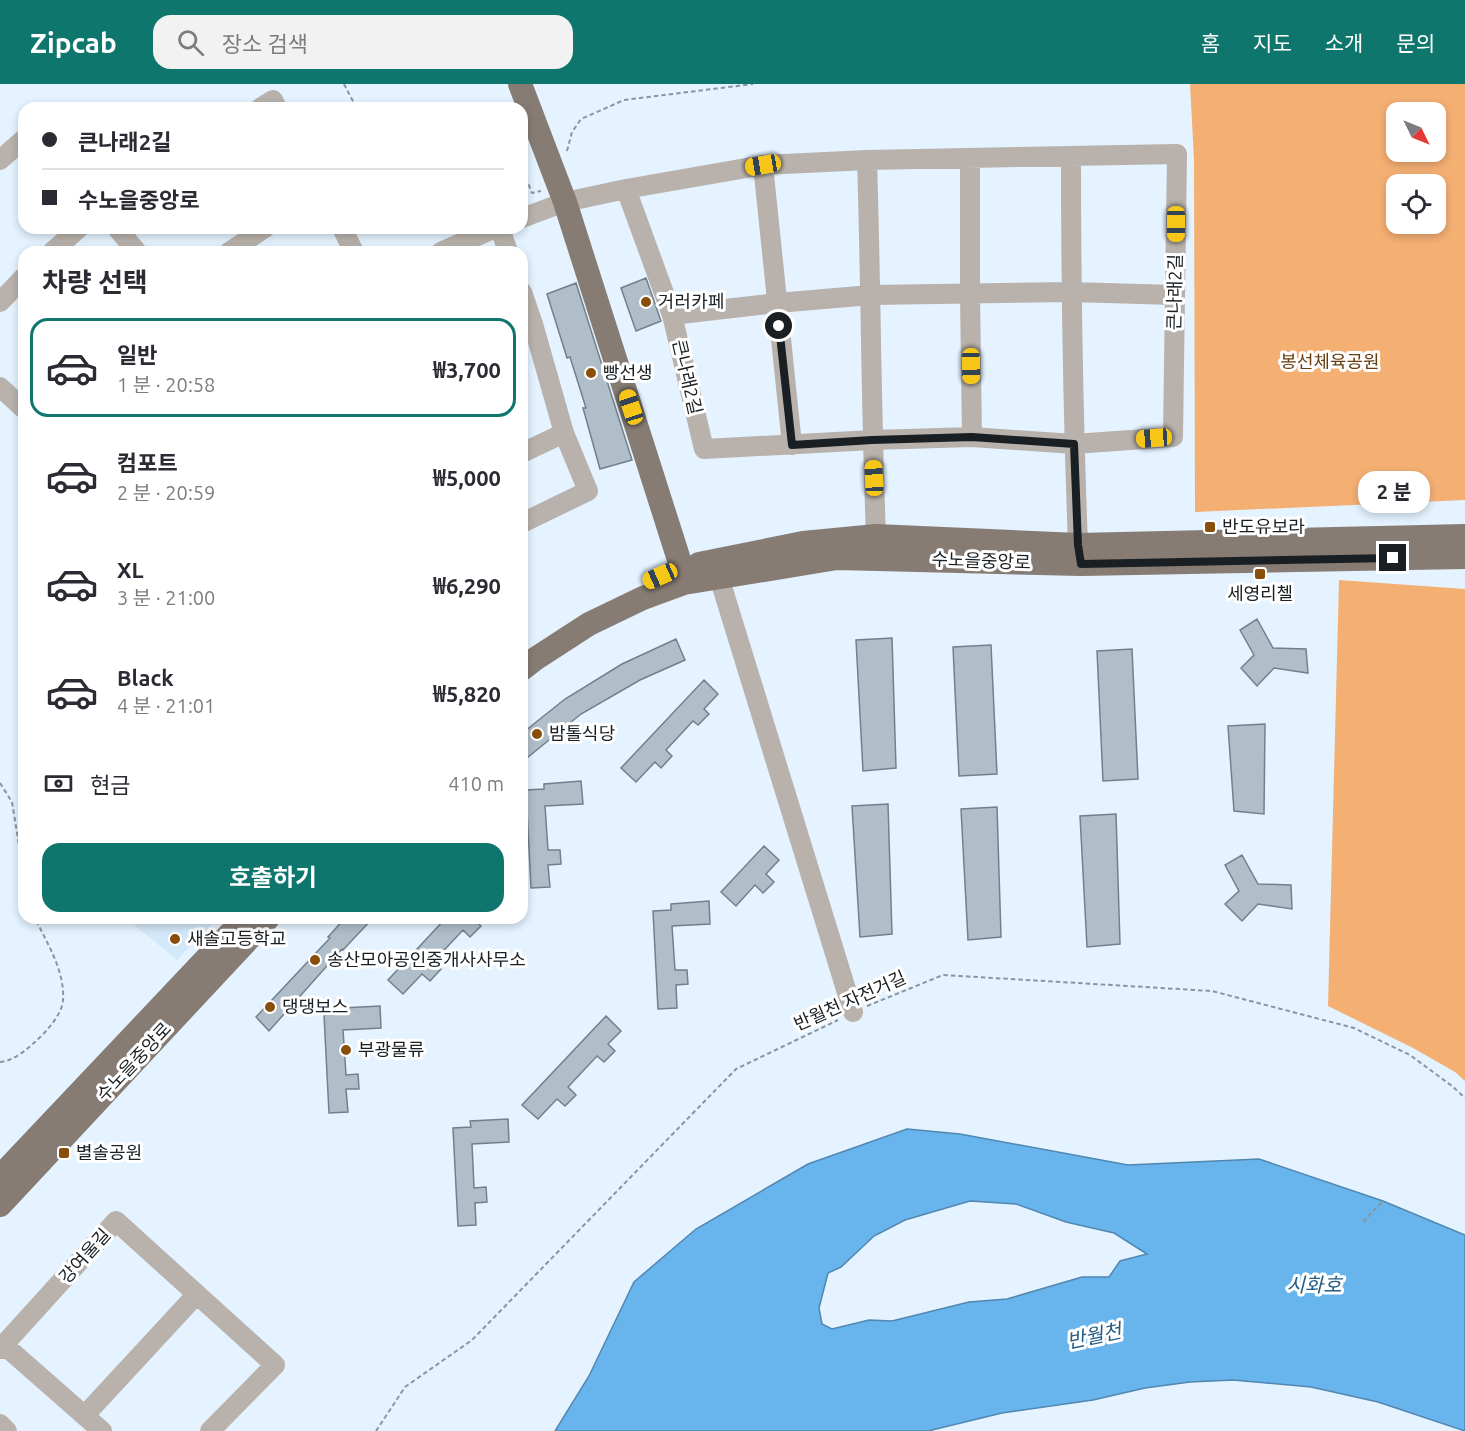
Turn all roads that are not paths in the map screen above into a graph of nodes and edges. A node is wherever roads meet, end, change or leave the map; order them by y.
1 (520, 84) edge
2 (527, 102) edge
3 (528, 105) edge
4 (18, 144) edge
5 (1071, 156) junction
6 (970, 158) junction
7 (0, 160) edge
8 (867, 160) junction
9 (763, 165) junction
10 (626, 189) junction
11 (562, 194) junction
12 (528, 214) edge
13 (72, 234) edge
14 (122, 234) edge
15 (256, 234) edge
16 (482, 234) edge
17 (59, 246) edge
18 (131, 246) edge
19 (238, 246) edge
20 (454, 246) edge
21 (18, 283) edge
22 (1071, 292) junction
23 (871, 295) junction
24 (970, 295) junction
25 (1176, 295) junction
26 (0, 302) edge
27 (777, 303) junction
28 (672, 315) junction
29 (528, 330) edge
30 (0, 387) edge
31 (18, 404) edge
32 (564, 433) junction
33 (972, 437) junction
34 (872, 440) junction
35 (1074, 444) junction
36 (792, 445) junction
37 (528, 450) edge
38 (528, 520) edge
39 (876, 536) junction
40 (1465, 536) edge
41 (1079, 554) junction
42 (1465, 557) edge
43 (718, 569) junction
44 (683, 575) junction
45 (528, 644) edge
46 (528, 664) edge
47 (238, 924) edge
48 (262, 924) edge
49 (853, 1012) road end
50 (0, 1177) edge
51 (0, 1205) edge
52 (197, 1294) junction
53 (2, 1347) edge
54 (85, 1415) junction
55 (0, 1424) edge
56 (7, 1431) edge
57 (102, 1431) edge
58 (210, 1431) edge

1 - 2 main road
3 - 11 main road
4 - 7 street
5 - 6 street, 큰나래2길
5 - 22 street
5 - 25 street, 큰나래2길
6 - 8 street, 큰나래2길
6 - 24 street
8 - 9 street, 큰나래2길
8 - 23 street
9 - 10 street, 큰나래2길
9 - 27 street
10 - 11 street, 큰나래2길
10 - 28 street, 큰나래2길
11 - 12 street, 큰나래2길
11 - 44 main road
13 - 17 street
14 - 18 street
15 - 19 street
16 - 20 street
21 - 26 street
22 - 24 street
22 - 25 street
22 - 35 street
23 - 24 street
23 - 27 street
23 - 34 street
24 - 33 street
25 - 35 street, 큰나래2길
27 - 28 street
27 - 36 street
28 - 36 street, 큰나래2길
29 - 32 street
30 - 31 street
32 - 37 street
32 - 38 street
33 - 34 street, 큰나래2길
33 - 35 street, 큰나래2길
34 - 36 street, 큰나래2길
34 - 39 street
35 - 41 street
39 - 41 main road, 수노을중앙로
39 - 43 main road, 수노을중앙로
40 - 41 main road, 수노을중앙로
41 - 42 main road, 수노을중앙로
41 - 43 main road, 수노을중앙로
43 - 44 main road, 수노을중앙로
43 - 49 street
44 - 45 main road, 수노을중앙로
44 - 46 main road, 수노을중앙로
47 - 50 main road, 수노을중앙로
48 - 51 main road, 수노을중앙로
52 - 53 street, 강여울길
52 - 54 street
52 - 58 street, 강여울길
53 - 54 street, 강여울길
54 - 57 street, 강여울길
55 - 56 street

